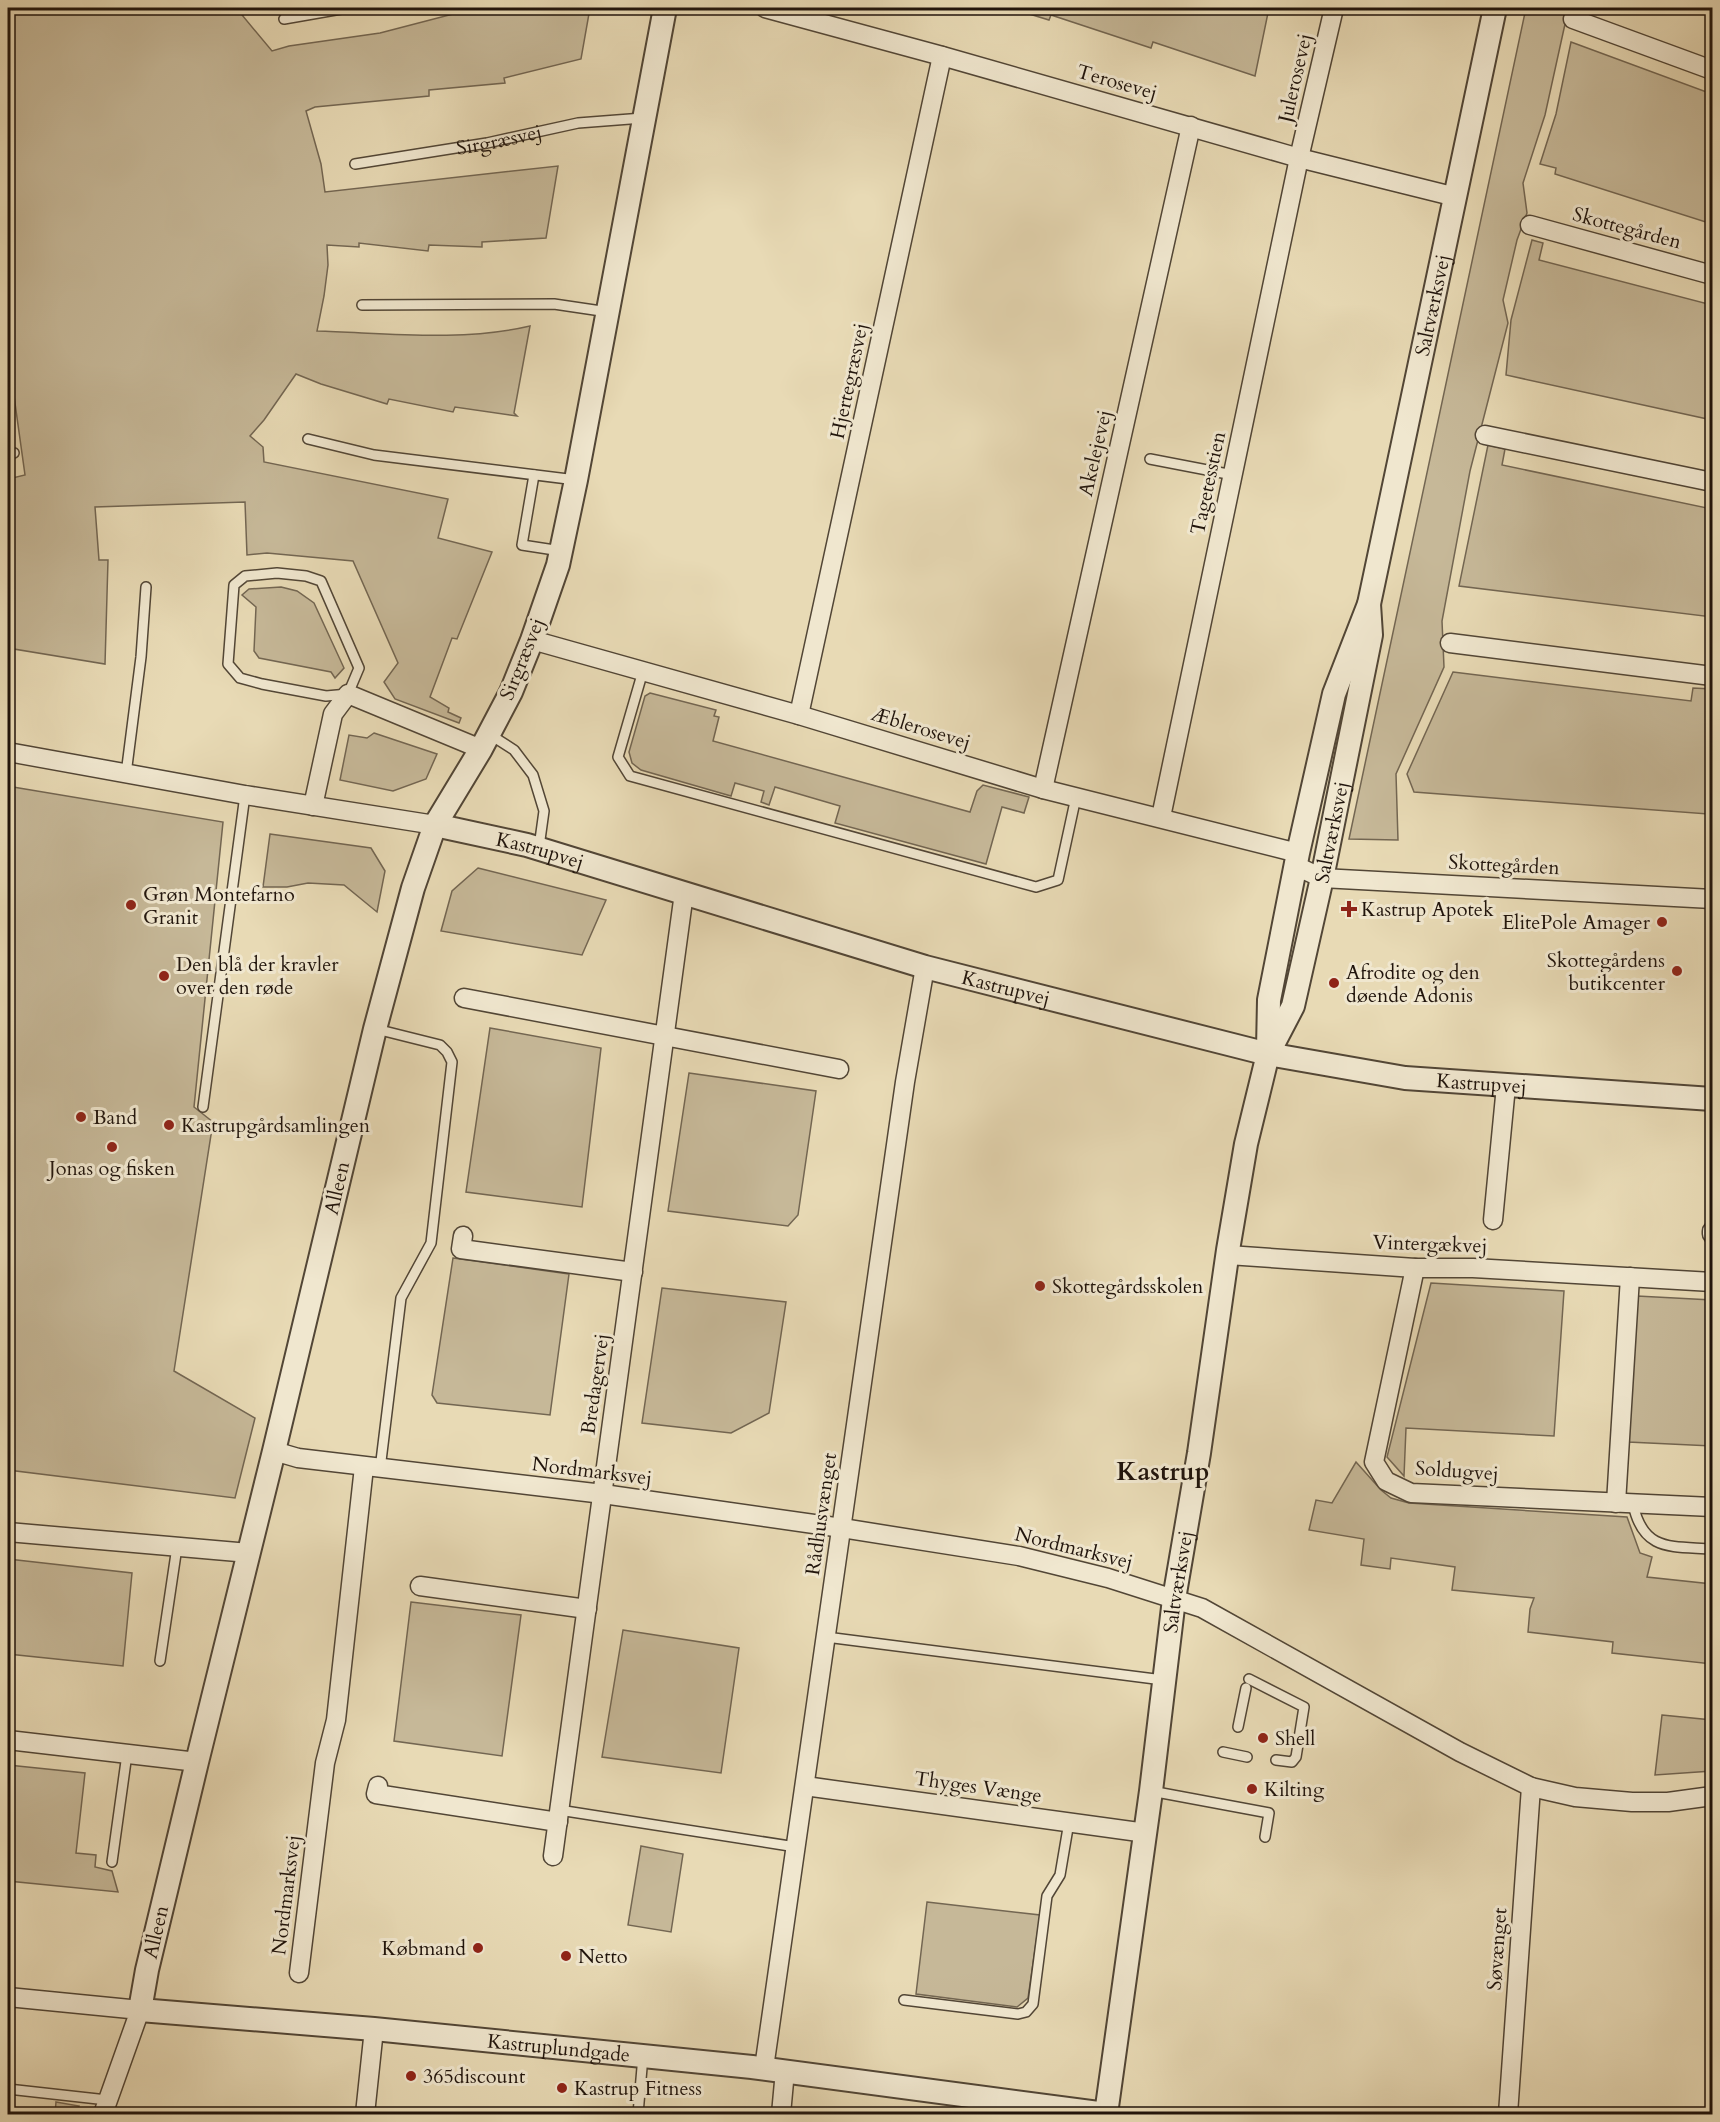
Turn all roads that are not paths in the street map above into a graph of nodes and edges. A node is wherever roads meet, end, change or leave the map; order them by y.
1 (347, 8) edge
2 (665, 8) edge
3 (765, 8) edge
4 (1334, 8) edge
5 (1495, 8) edge
6 (284, 18) dead end
7 (1573, 19) dead end
8 (942, 56) junction
9 (1713, 70) edge
10 (643, 118) junction
11 (1191, 126) junction
12 (1299, 158) junction
13 (355, 164) dead end
14 (1456, 197) junction
15 (1530, 225) dead end
16 (1713, 275) edge
17 (362, 305) dead end
18 (608, 312) junction
19 (1485, 435) dead end
20 (308, 439) dead end
21 (1150, 459) dead end
22 (534, 475) junction
23 (1233, 475) junction
24 (576, 480) junction
25 (1713, 482) edge
26 (561, 551) junction
27 (146, 587) dead end
28 (1369, 604) junction
29 (532, 640) junction
30 (1450, 642) dead end
31 (643, 671) junction
32 (1713, 676) edge
33 (348, 694) junction
34 (799, 715) junction
35 (484, 742) junction
36 (8, 752) edge
37 (126, 774) junction
38 (1043, 789) junction
39 (245, 795) junction
40 (1077, 796) junction
41 (313, 806) junction
42 (1161, 818) junction
43 (435, 825) junction
44 (538, 849) junction
45 (1297, 860) junction
46 (1322, 878) junction
47 (684, 893) junction
48 (1713, 898) edge
49 (925, 967) junction
50 (464, 998) dead end
51 (375, 1029) junction
52 (666, 1037) junction
53 (1268, 1054) junction
54 (839, 1070) dead end
55 (1506, 1086) junction
56 (1713, 1099) edge
57 (202, 1107) dead end
58 (1493, 1220) dead end
59 (463, 1236) dead end
60 (1228, 1255) junction
61 (1415, 1268) junction
62 (633, 1272) junction
63 (1630, 1276) junction
64 (1713, 1282) edge
65 (274, 1451) junction
66 (372, 1468) junction
67 (603, 1494) junction
68 (1625, 1504) junction
69 (1713, 1507) edge
70 (842, 1528) junction
71 (8, 1532) edge
72 (177, 1547) junction
73 (1713, 1549) edge
74 (249, 1553) junction
75 (420, 1586) dead end
76 (1174, 1599) junction
77 (587, 1609) junction
78 (826, 1637) junction
79 (160, 1661) dead end
80 (1164, 1680) junction
81 (1238, 1727) dead end
82 (8, 1740) edge
83 (1223, 1752) dead end
84 (127, 1754) junction
85 (1247, 1757) dead end
86 (1276, 1760) dead end
87 (197, 1762) junction
88 (378, 1786) dead end
89 (805, 1786) junction
90 (1531, 1787) junction
91 (1151, 1791) junction
92 (1713, 1796) edge
93 (559, 1816) junction
94 (1069, 1822) junction
95 (1146, 1833) junction
96 (1265, 1837) dead end
97 (796, 1847) junction
98 (553, 1856) dead end
99 (112, 1862) dead end
100 (299, 1972) dead end
101 (8, 1996) edge
102 (904, 2000) dead end
103 (140, 2010) junction
104 (374, 2029) junction
105 (643, 2056) junction
106 (775, 2070) junction
107 (8, 2089) edge
108 (105, 2107) edge
109 (1106, 2114) edge
110 (365, 2115) edge
111 (638, 2115) edge
112 (781, 2115) edge
113 (1508, 2115) edge

1 - 6 lane
2 - 10 street, Sirgræsvej
3 - 8 street, Terosevej
4 - 12 street, Julerosevej
5 - 14 street, Saltværksvej
7 - 9 street
8 - 11 street, Terosevej
8 - 34 street, Hjertegræsvej
10 - 13 lane, Sirgræsvej
10 - 18 street, Sirgræsvej
11 - 12 street, Terosevej
11 - 38 street, Akelejevej
12 - 14 street, Terosevej
12 - 23 street, Tagetesstien
14 - 28 street, Saltværksvej
15 - 16 street, Skottegården
17 - 18 lane
18 - 24 street, Sirgræsvej
19 - 25 street
20 - 22 lane
21 - 23 lane
22 - 24 lane
22 - 26 lane
23 - 42 street, Tagetesstien
24 - 26 street, Sirgræsvej
26 - 29 street, Sirgræsvej
27 - 37 lane
28 - 45 street, Saltværksvej
28 - 46 street, Saltværksvej
29 - 31 street, Æblerosevej
29 - 35 street, Sirgræsvej
30 - 32 street
31 - 34 street, Æblerosevej
31 - 40 lane
33 - 33 lane
33 - 35 street
33 - 41 street
34 - 38 street, Æblerosevej
35 - 43 street, Sirgræsvej
35 - 44 lane
36 - 37 street, Kastrupvej
37 - 39 street, Kastrupvej
38 - 40 street, Æblerosevej
39 - 41 street, Kastrupvej
39 - 57 lane
40 - 42 street, Æblerosevej
41 - 43 street, Kastrupvej
42 - 45 street, Æblerosevej
43 - 44 street, Kastrupvej
43 - 51 street, Alleen
44 - 47 street, Kastrupvej
45 - 46 street, Skottegården
45 - 53 street, Saltværksvej
46 - 48 street, Skottegården
46 - 53 street, Saltværksvej
47 - 49 street, Kastrupvej
47 - 52 street, Bredagervej
49 - 53 street, Kastrupvej
49 - 70 street, Rådhusvænget
50 - 52 street
51 - 65 street, Alleen
51 - 66 lane, Nordmarksvej
52 - 54 street
52 - 62 street, Bredagervej
53 - 55 street, Kastrupvej
53 - 60 street, Saltværksvej
55 - 56 street, Kastrupvej
55 - 58 street
59 - 62 street
60 - 61 street, Vintergækvej
60 - 76 street, Saltværksvej
61 - 63 street, Vintergækvej
61 - 68 street, Soldugvej
62 - 67 street, Bredagervej
63 - 64 street, Vintergækvej
63 - 68 street
65 - 66 street, Nordmarksvej
65 - 74 street, Alleen
66 - 67 street, Nordmarksvej
66 - 100 street, Nordmarksvej
67 - 70 street, Nordmarksvej
67 - 77 street, Bredagervej
68 - 69 street, Soldugvej
68 - 73 lane
70 - 76 street, Nordmarksvej
70 - 78 street, Rådhusvænget
71 - 72 street
72 - 74 street
72 - 79 lane
74 - 87 street, Alleen
75 - 77 street
76 - 80 street, Saltværksvej
76 - 90 street, Nordmarksvej
77 - 93 street, Bredagervej
78 - 80 lane
78 - 89 street, Rådhusvænget
80 - 91 street, Saltværksvej
81 - 86 lane
82 - 84 street
83 - 85 lane
84 - 87 street
84 - 99 lane
87 - 103 street, Alleen
88 - 93 street
89 - 94 street, Thyges Vænge
89 - 97 street, Rådhusvænget
90 - 92 street, Nordmarksvej
90 - 113 street, Søvænget
91 - 95 street, Saltværksvej
91 - 96 lane
93 - 97 lane
93 - 98 street, Bredagervej
94 - 95 street, Thyges Vænge
94 - 102 lane
95 - 109 street, Saltværksvej
97 - 106 street, Rådhusvænget
101 - 103 street, Kastruplundgade
103 - 104 street, Kastruplundgade
103 - 108 street, Alleen
104 - 105 street, Kastruplundgade
104 - 110 street
105 - 106 street, Kastruplundgade
105 - 111 lane
106 - 109 street, Kastruplundgade
106 - 112 street, Rådhusvænget
107 - 108 lane, Alleen

